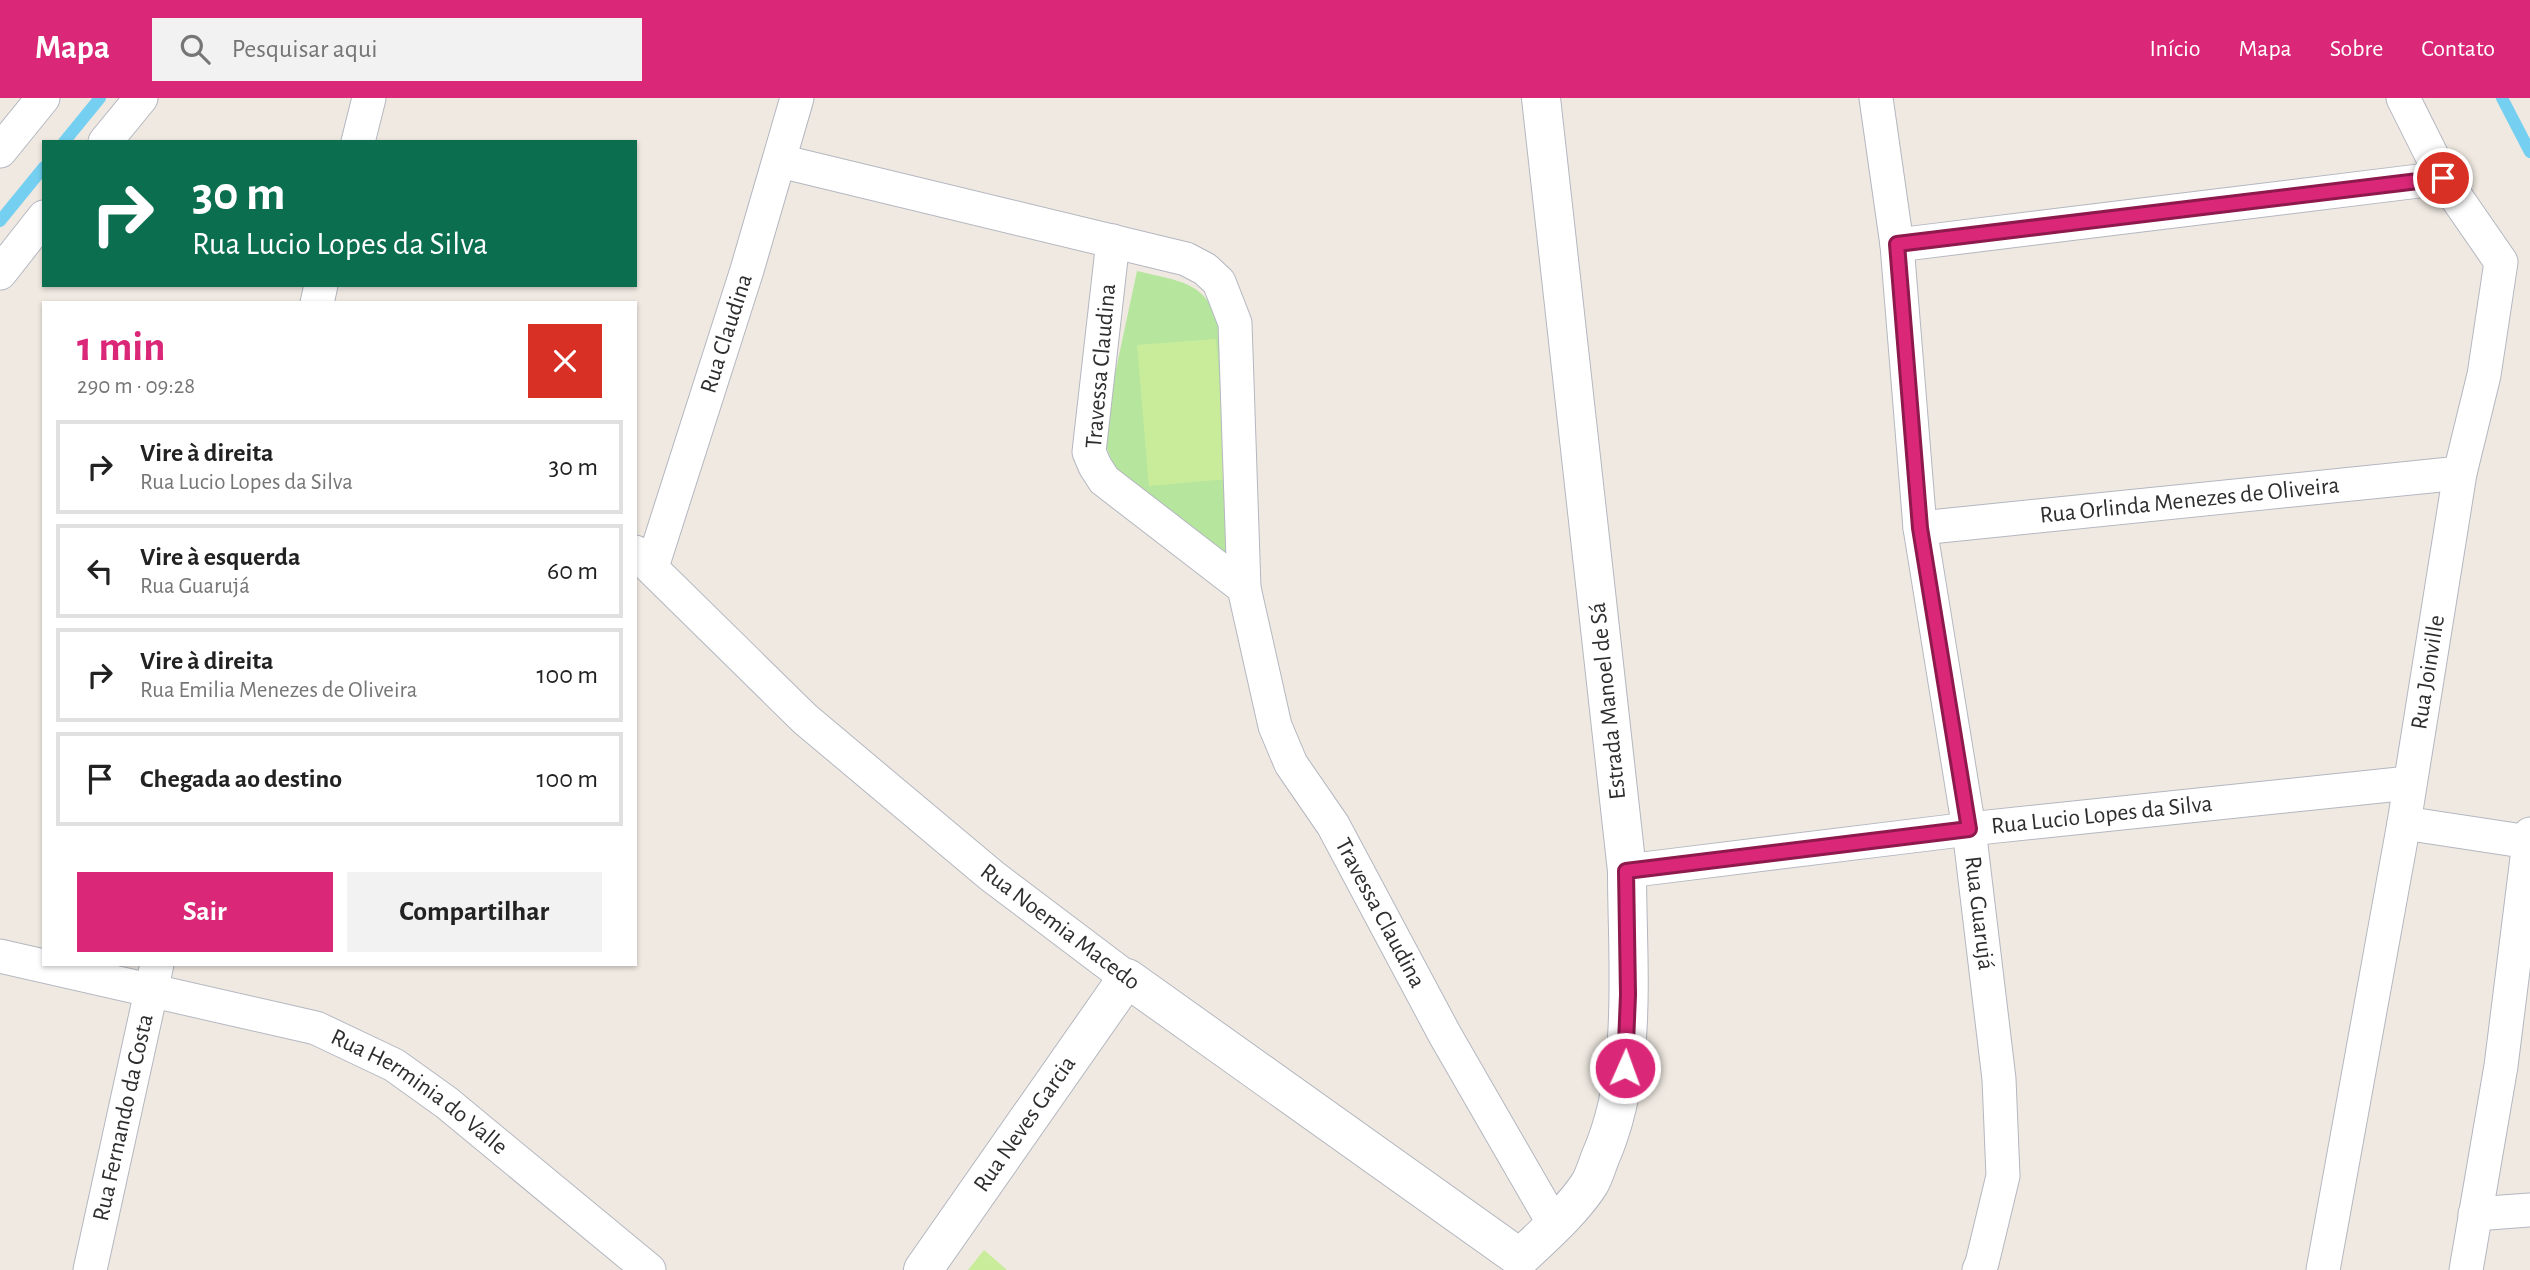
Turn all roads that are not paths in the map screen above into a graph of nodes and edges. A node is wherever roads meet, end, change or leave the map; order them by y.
1 (43, 98) edge
2 (141, 98) edge
3 (369, 98) edge
4 (797, 98) edge
5 (1541, 98) edge
6 (1876, 98) edge
7 (2403, 98) edge
8 (107, 140) edge
9 (358, 140) edge
10 (0, 151) edge
11 (780, 161) junction
12 (2443, 178) junction
13 (42, 220) edge
14 (1113, 242) junction
15 (1897, 244) junction
16 (0, 273) edge
17 (2460, 473) junction
18 (1920, 528) junction
19 (643, 559) edge
20 (1244, 588) junction
21 (2409, 783) junction
22 (2404, 823) junction
23 (1969, 829) junction
24 (2529, 838) edge
25 (1626, 871) junction
26 (0, 956) edge
27 (42, 962) edge
28 (73, 966) edge
29 (154, 977) edge
30 (1127, 978) junction
31 (2530, 1210) edge
32 (2475, 1214) junction
33 (1554, 1224) junction
34 (1516, 1264) edge
35 (90, 1270) edge
36 (649, 1270) edge
37 (923, 1270) edge
38 (1979, 1270) edge
39 (2323, 1270) edge
40 (2466, 1270) edge

1 - 10 street
2 - 8 street
3 - 9 street
4 - 11 street, Rua Claudina
5 - 25 main road, Estrada Manoel de Sá
6 - 15 street, Rua Guarujá
7 - 12 street, Rua Joinville
11 - 14 street, Travessa Claudina
11 - 19 street, Rua Claudina
12 - 15 street
12 - 17 street, Rua Joinville
13 - 16 street
14 - 20 street, Travessa Claudina
14 - 20 street, Travessa Claudina
15 - 18 street, Rua Guarujá
17 - 18 street, Rua Orlinda Menezes de Oliveira
17 - 21 street, Rua Joinville
18 - 23 street, Rua Guarujá
19 - 30 street, Rua Noemia Macedo
20 - 33 street, Travessa Claudina
21 - 22 street, Rua Joinville
21 - 23 street, Rua Lucio Lopes da Silva
22 - 24 street
22 - 39 street, Rua Joinville
23 - 25 street, Rua Lucio Lopes da Silva
23 - 38 street, Rua Guarujá
24 - 32 street
25 - 33 main road, Estrada Manoel de Sá
26 - 27 street, Rua Herminia do Valle
28 - 29 street, Rua Herminia do Valle
29 - 35 street, Rua Fernando da Costa
29 - 36 street, Rua Herminia do Valle
30 - 34 main road, Rua Noemia Macedo
30 - 37 main road, Rua Neves Garcia
31 - 32 street
32 - 40 street
33 - 34 main road, Estrada Manoel de Sá

